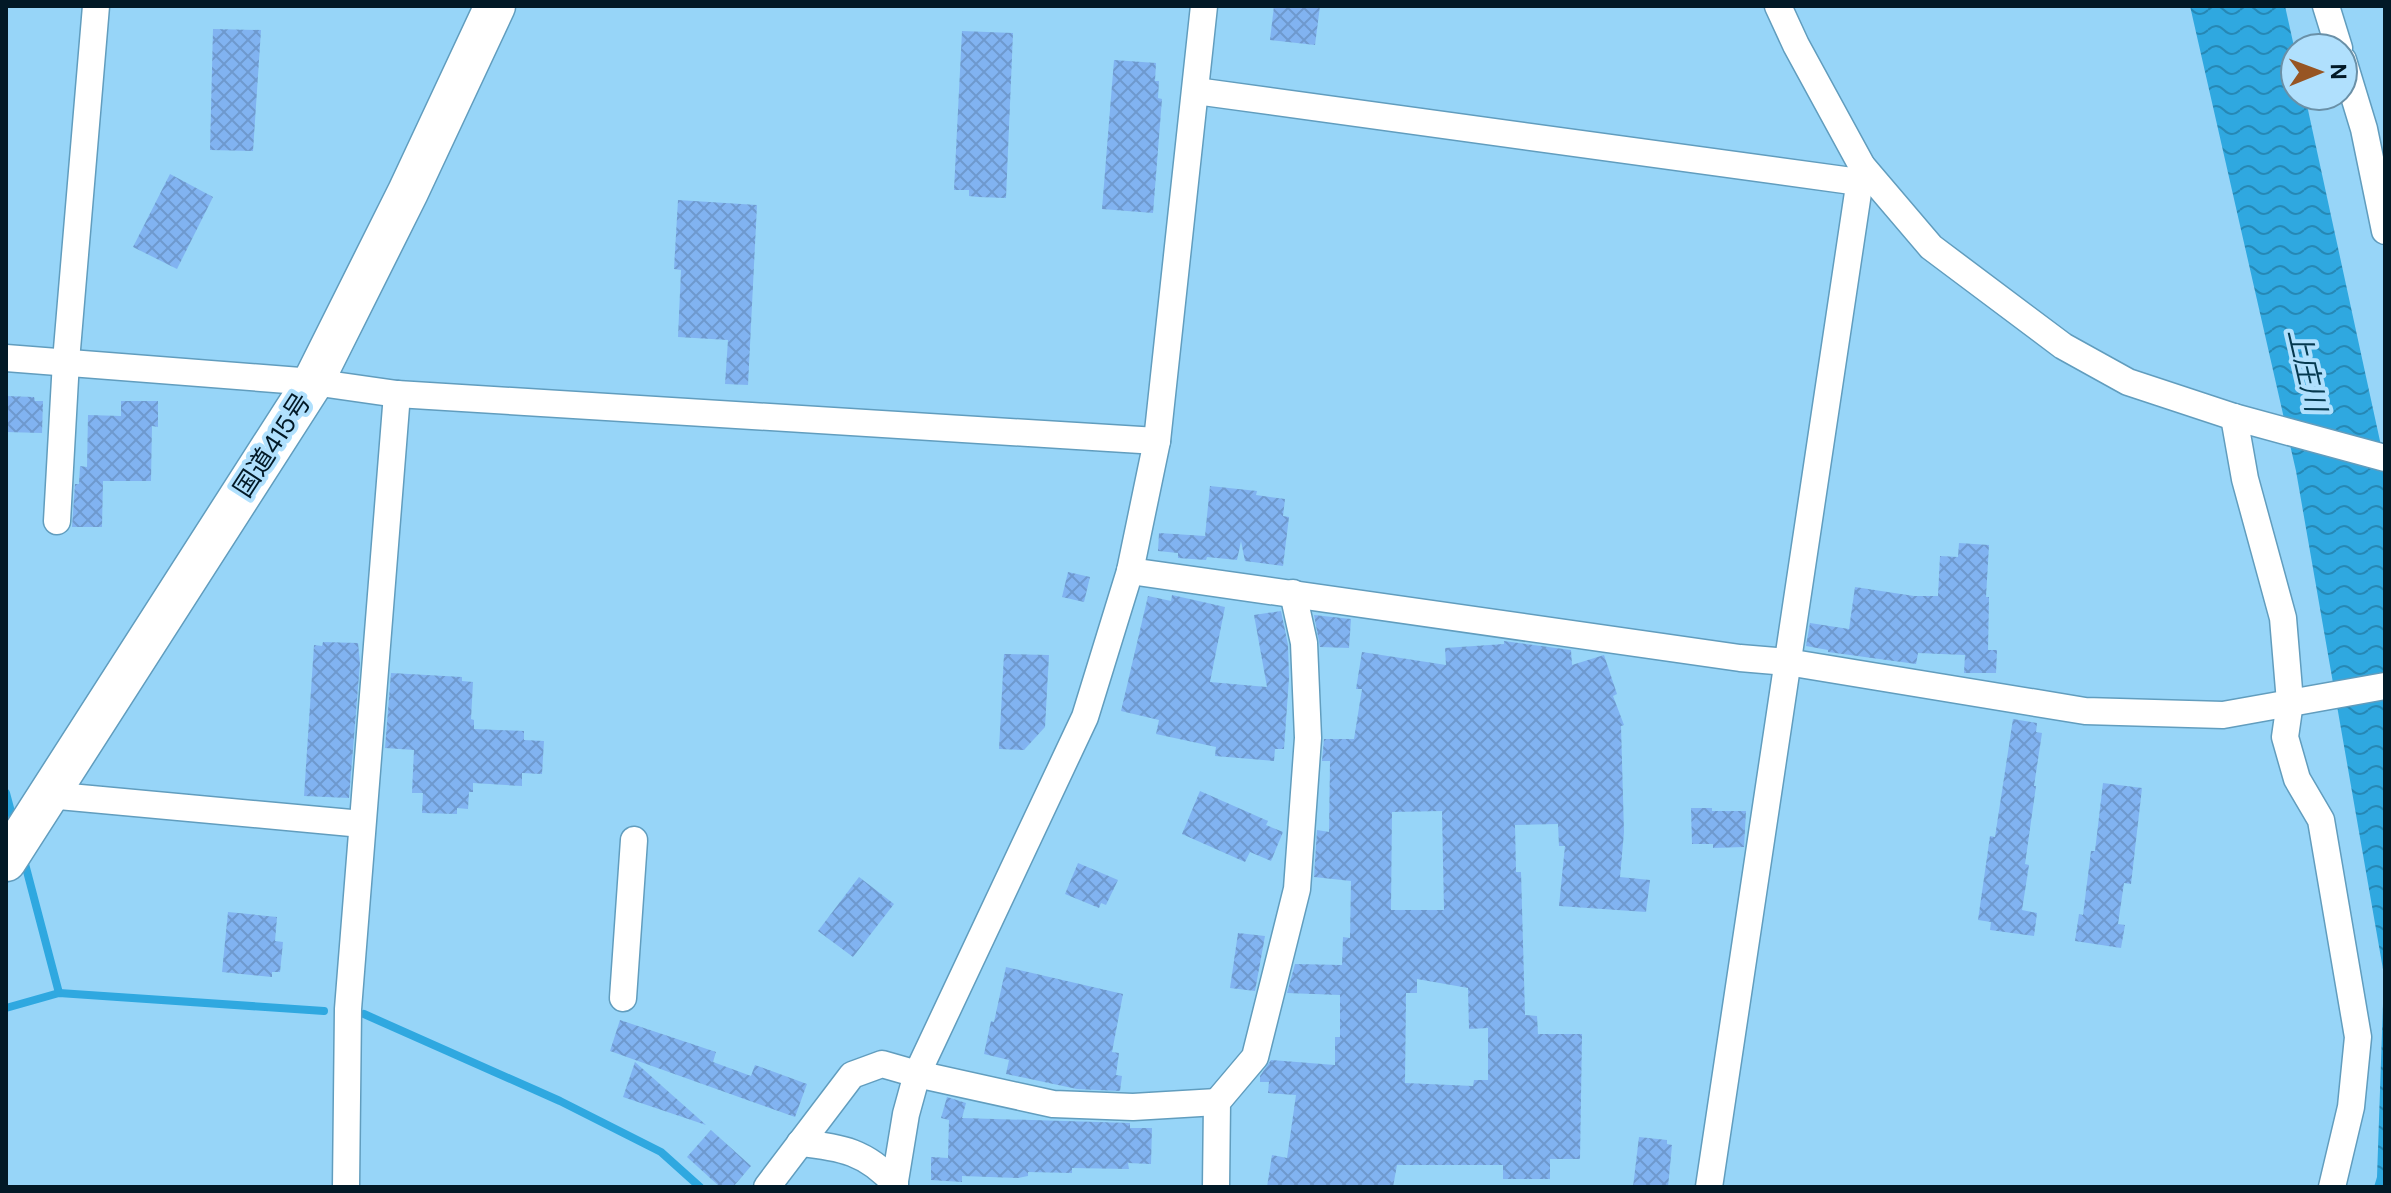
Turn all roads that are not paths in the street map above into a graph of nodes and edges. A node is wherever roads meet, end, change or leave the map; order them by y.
1 (96, 6) edge
2 (495, 6) edge
3 (1778, 6) edge
4 (2326, 6) edge
5 (1198, 7) edge
6 (2334, 32) edge
7 (1196, 91) junction
8 (2359, 112) edge
9 (1861, 174) junction
10 (2385, 231) edge
11 (6, 358) edge
12 (66, 361) junction
13 (313, 382) junction
14 (397, 394) junction
15 (2234, 417) junction
16 (1157, 441) junction
17 (2385, 458) edge
18 (57, 521) dead end
19 (1130, 571) junction
20 (1293, 593) junction
21 (1787, 662) junction
22 (2385, 686) edge
23 (2290, 702) junction
24 (48, 795) junction
25 (362, 824) junction
26 (634, 840) dead end
27 (6, 861) edge
28 (623, 998) dead end
29 (917, 1074) junction
30 (1217, 1102) junction
31 (800, 1143) junction
32 (894, 1186) edge
33 (346, 1187) edge
34 (767, 1187) edge
35 (1216, 1187) edge
36 (1709, 1187) edge
37 (2332, 1187) edge

1 - 12 street
2 - 13 highway, 国道415号
3 - 9 street
4 - 6 street
5 - 7 street
7 - 9 street
7 - 16 street
8 - 10 street
9 - 15 street
9 - 21 street
11 - 12 street
12 - 13 street
12 - 18 street
13 - 14 street
13 - 24 highway, 国道415号
14 - 16 street
14 - 25 street
15 - 17 street
15 - 23 street
16 - 19 street
19 - 20 street
19 - 29 street
20 - 21 street
20 - 30 street
21 - 23 street
21 - 36 street
22 - 23 street
23 - 37 street
24 - 25 street
24 - 27 highway, 国道415号
25 - 33 street
26 - 28 street
29 - 30 street
29 - 31 street
29 - 32 street
30 - 35 street
31 - 32 street
31 - 34 street

